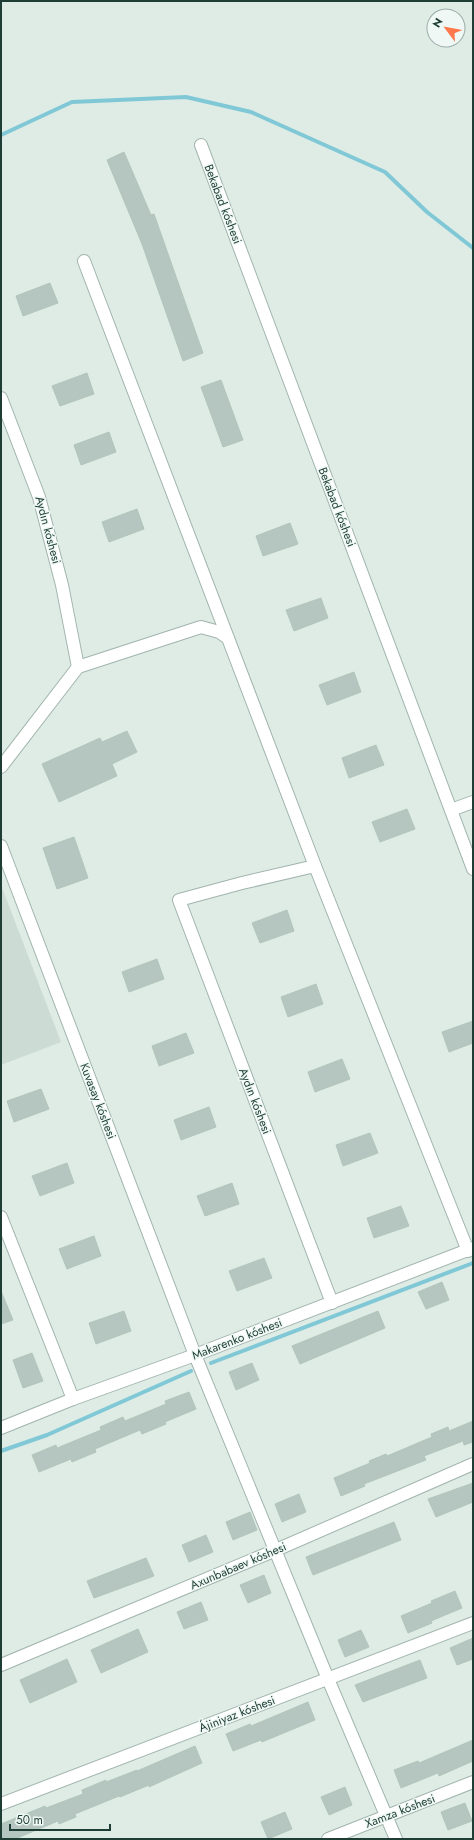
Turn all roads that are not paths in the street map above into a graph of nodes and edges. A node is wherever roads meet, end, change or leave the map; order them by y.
1 (201, 145) dead end
2 (84, 260) dead end
3 (1, 398) edge
4 (228, 638) junction
5 (78, 667) junction
6 (1, 767) edge
7 (473, 802) edge
8 (451, 810) junction
9 (1, 846) edge
10 (315, 866) junction
11 (473, 869) edge
12 (1, 1217) edge
13 (470, 1250) edge
14 (332, 1303) junction
15 (195, 1355) junction
16 (73, 1399) junction
17 (1, 1428) edge
18 (473, 1464) edge
19 (276, 1550) junction
20 (473, 1623) edge
21 (1, 1665) edge
22 (328, 1679) junction
23 (473, 1782) edge
24 (1, 1804) edge
25 (386, 1816) junction
26 (328, 1839) edge
27 (396, 1839) edge

1 - 8 street, Bekabad kóshesi
2 - 4 street
3 - 5 street, Aydın kóshesi
4 - 5 street
4 - 10 street
5 - 6 street
7 - 8 street
8 - 11 street, Bekabad kóshesi
9 - 15 street, Kuvasay kóshesi
10 - 13 street
10 - 14 street, Aydın kóshesi
12 - 16 street
13 - 14 street, Makarenko kóshesi
14 - 15 street, Makarenko kóshesi
15 - 16 street, Makarenko kóshesi
15 - 19 street, Kuvasay kóshesi
16 - 17 street, Makarenko kóshesi
18 - 19 street, Axunbabaev kóshesi
19 - 21 street, Axunbabaev kóshesi
19 - 22 street, Kuvasay kóshesi
20 - 22 street, Ájiniyaz kóshesi
22 - 24 street, Ájiniyaz kóshesi
22 - 25 street, Kuvasay kóshesi
23 - 25 street, Xamza kóshesi
25 - 26 street, Xamza kóshesi
25 - 27 street, Kuvasay kóshesi

